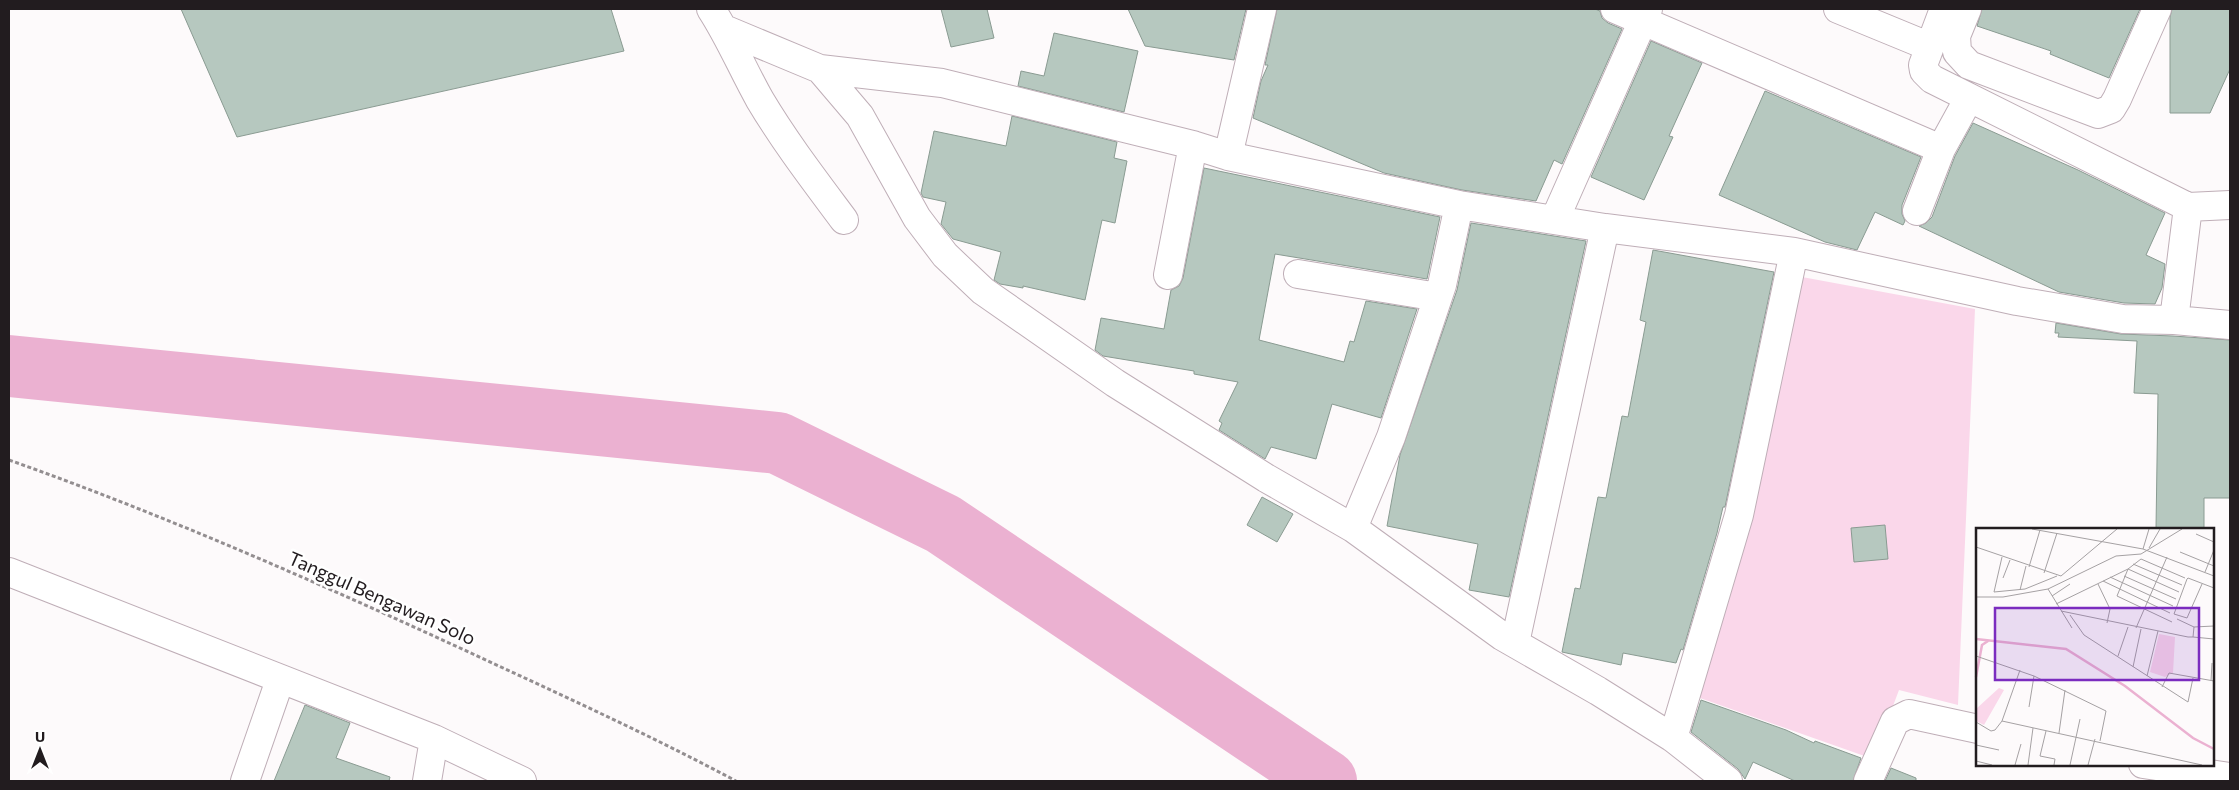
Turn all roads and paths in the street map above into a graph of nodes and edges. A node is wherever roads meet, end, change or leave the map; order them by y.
1 (1262, 9) edge
2 (1616, 9) edge
3 (1838, 9) edge
4 (1944, 9) edge
5 (1967, 9) edge
6 (2157, 9) edge
7 (1646, 15) edge
8 (718, 19) edge
9 (1928, 46) junction
10 (820, 69) junction
11 (1969, 98) junction
12 (1193, 145) junction
13 (1941, 149) junction
14 (1228, 156) junction
15 (1459, 205) junction
16 (2230, 205) edge
17 (2188, 207) junction
18 (1917, 211) dead end
19 (1555, 219) junction
20 (844, 220) dead end
21 (1605, 228) junction
22 (1794, 252) junction
23 (1298, 274) dead end
24 (1168, 275) dead end
25 (1438, 297) junction
26 (2174, 320) junction
27 (2230, 325) edge
28 (9, 460) edge
29 (1353, 528) junction
30 (9, 572) edge
31 (1515, 643) junction
32 (280, 680) junction
33 (1976, 729) edge
34 (1673, 738) junction
35 (434, 739) junction
36 (2146, 765) edge
37 (2177, 776) edge
38 (2230, 777) edge
39 (246, 781) edge
40 (427, 781) edge
41 (522, 781) edge
42 (736, 781) edge
43 (1728, 781) edge
44 (1868, 781) edge

1 - 14 street
2 - 7 street
3 - 9 street
4 - 9 street
5 - 6 street
7 - 13 street
7 - 19 street
8 - 10 street
8 - 20 street
9 - 11 street
10 - 12 street
10 - 29 street
11 - 13 street
11 - 17 street
12 - 14 street
12 - 24 street
13 - 18 street
14 - 15 street
15 - 19 street
15 - 25 street
16 - 17 street
17 - 26 street
19 - 21 street
21 - 22 street
21 - 31 street
22 - 26 street
22 - 34 street
23 - 25 street
25 - 29 street
26 - 27 street
28 - 42 path, Tanggul Bengawan Solo
29 - 31 street
30 - 32 street
31 - 34 street
32 - 35 street
32 - 39 street
33 - 44 street
34 - 43 street
35 - 40 street
35 - 41 street
36 - 37 street
37 - 38 street

